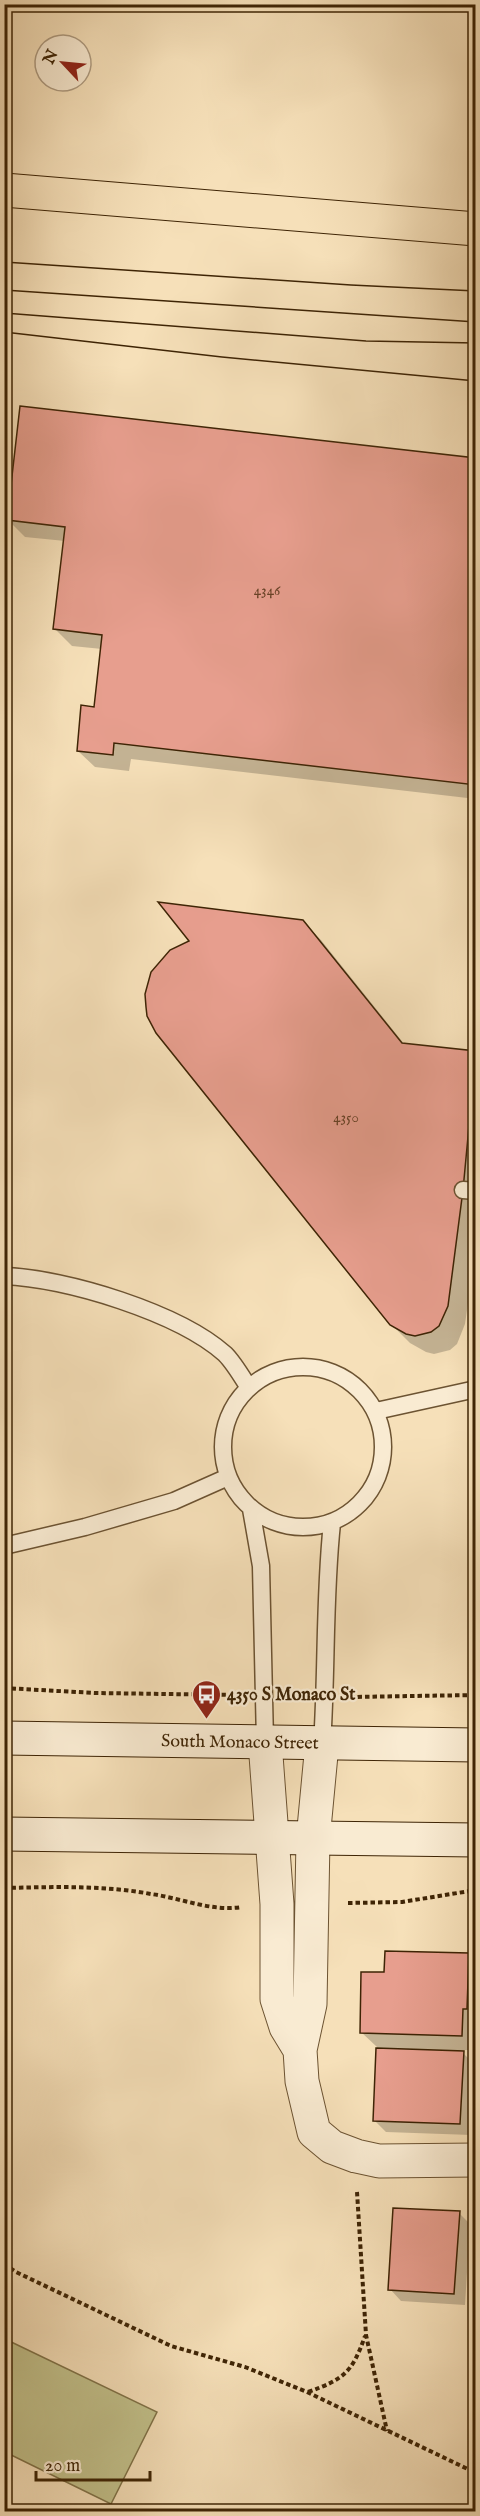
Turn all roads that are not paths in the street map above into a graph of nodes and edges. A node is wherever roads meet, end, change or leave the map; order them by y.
1 (4, 190) edge
2 (476, 229) edge
3 (4, 1276) edge
4 (249, 1388) junction
5 (476, 1389) edge
6 (376, 1411) junction
7 (228, 1477) junction
8 (251, 1509) junction
9 (332, 1523) junction
10 (4, 1546) edge
11 (4, 1738) edge
12 (265, 1742) junction
13 (322, 1744) junction
14 (476, 1745) edge
15 (4, 1834) edge
16 (273, 1838) junction
17 (313, 1839) junction
18 (476, 1840) edge
19 (300, 2050) junction
20 (476, 2160) edge

1 - 2 highway
3 - 4 lane
4 - 6 lane
4 - 7 lane
5 - 6 lane
6 - 9 lane
7 - 8 lane
7 - 10 lane
8 - 9 lane
8 - 12 lane
9 - 13 lane
11 - 12 main road, South Monaco Street
12 - 13 main road, South Monaco Street
12 - 16 main road
13 - 14 main road, South Monaco Street
13 - 17 main road
15 - 16 main road
16 - 17 main road
16 - 19 main road
17 - 18 main road
17 - 19 main road
19 - 20 main road

